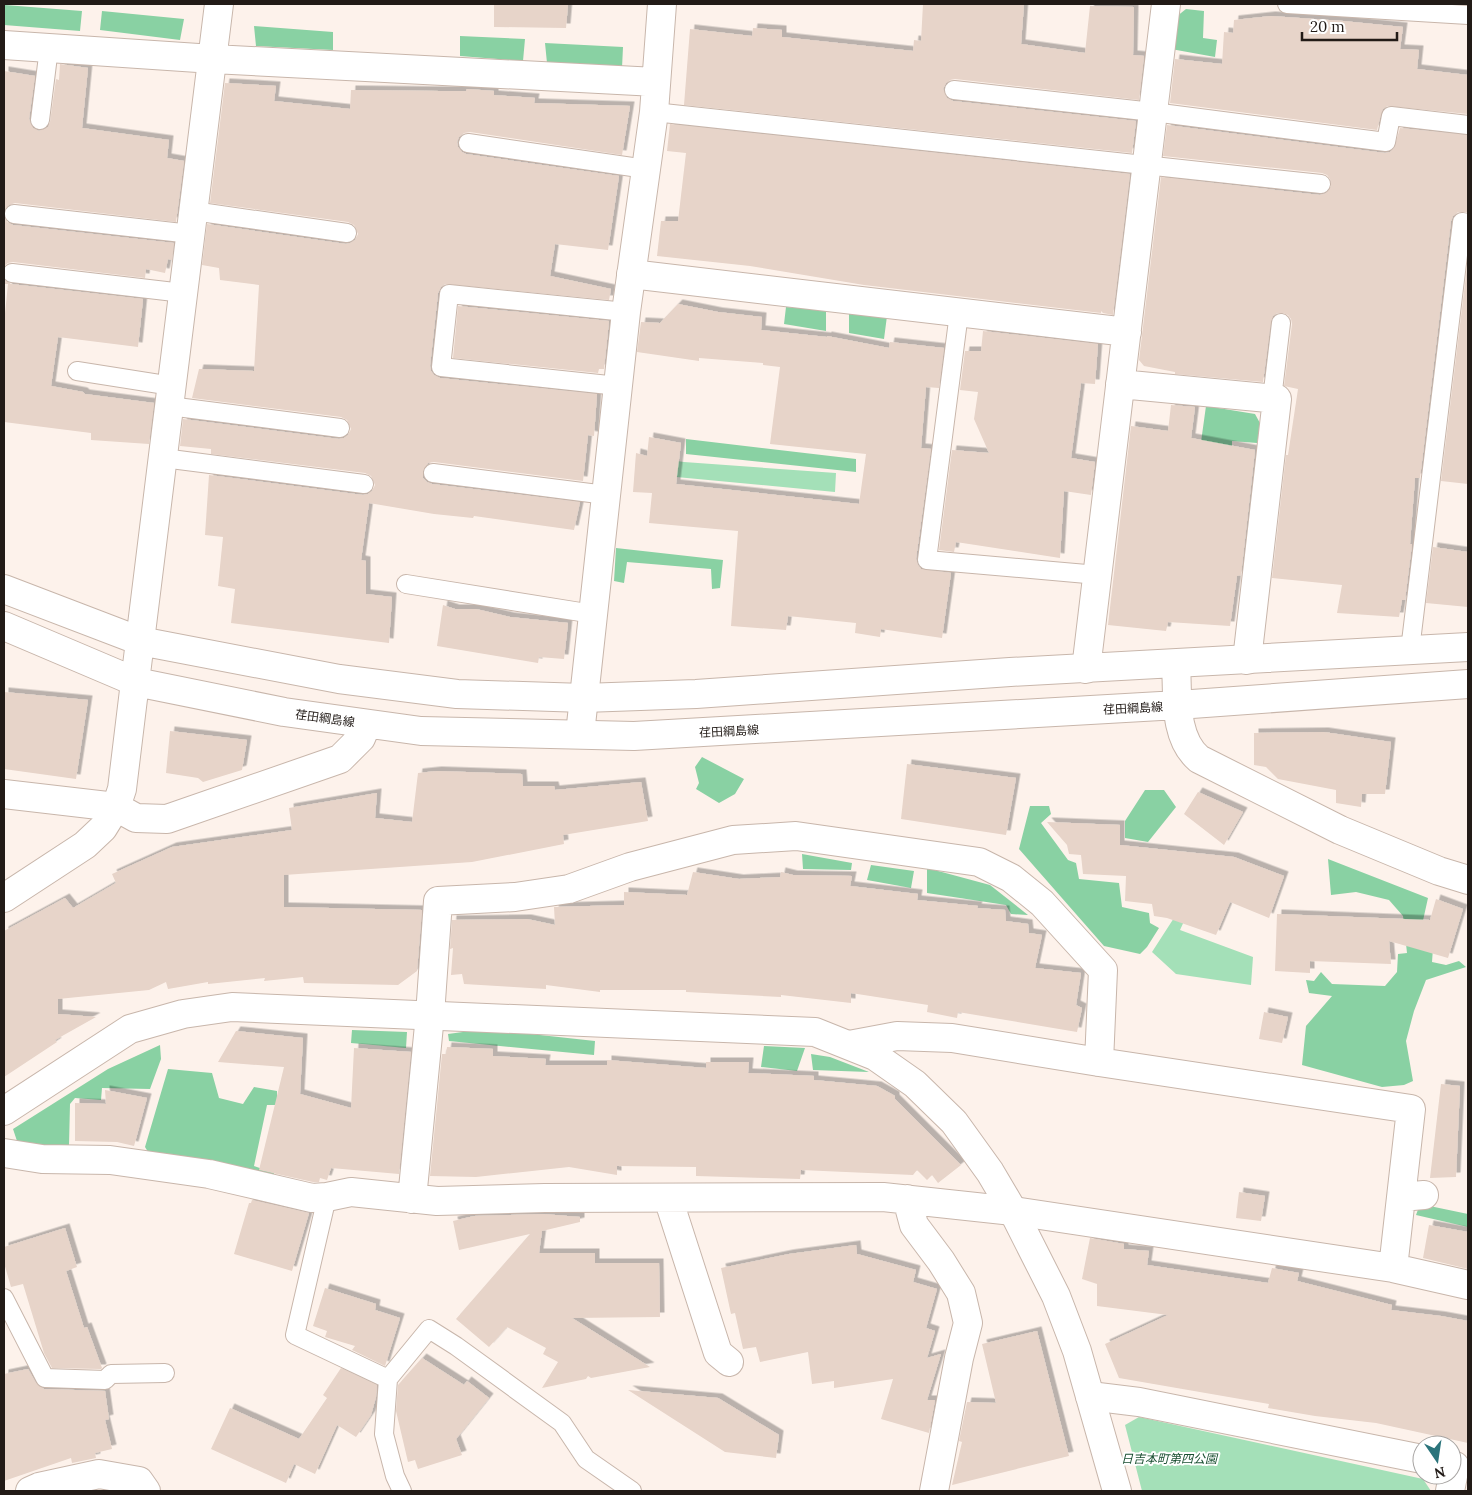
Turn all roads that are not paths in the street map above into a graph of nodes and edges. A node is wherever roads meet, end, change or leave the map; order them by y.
1 (219, 4) edge
2 (662, 4) edge
3 (1166, 4) edge
4 (1287, 4) edge
5 (1468, 15) edge
6 (4, 45) edge
7 (49, 48) junction
8 (213, 59) junction
9 (656, 82) junction
10 (954, 90) dead end
11 (654, 112) junction
12 (1153, 112) junction
13 (40, 120) dead end
14 (1468, 125) edge
15 (468, 143) dead end
16 (1147, 167) junction
17 (646, 169) junction
18 (1321, 184) dead end
19 (14, 214) dead end
20 (192, 223) junction
21 (1468, 223) edge
22 (347, 234) dead end
23 (12, 274) dead end
24 (631, 274) junction
25 (183, 293) junction
26 (626, 312) junction
27 (959, 313) junction
28 (1281, 323) dead end
29 (1127, 332) junction
30 (77, 371) dead end
31 (1120, 384) junction
32 (618, 386) junction
33 (171, 396) junction
34 (1272, 399) junction
35 (340, 428) dead end
36 (163, 458) junction
37 (433, 474) dead end
38 (364, 484) dead end
39 (606, 495) junction
40 (1098, 575) junction
41 (406, 584) dead end
42 (4, 588) edge
43 (594, 614) junction
44 (4, 626) edge
45 (140, 641) junction
46 (1468, 647) edge
47 (1410, 650) junction
48 (1247, 660) junction
49 (1176, 664) junction
50 (1086, 669) junction
51 (136, 682) junction
52 (1468, 684) edge
53 (584, 698) junction
54 (1178, 705) junction
55 (367, 724) junction
56 (580, 734) junction
57 (4, 794) edge
58 (116, 807) junction
59 (1468, 880) edge
60 (4, 898) edge
61 (430, 1015) junction
62 (849, 1045) junction
63 (1100, 1062) junction
64 (4, 1110) edge
65 (4, 1153) edge
66 (327, 1197) junction
67 (668, 1198) junction
68 (412, 1199) junction
69 (907, 1200) junction
70 (1013, 1211) junction
71 (1393, 1268) junction
72 (1468, 1285) edge
73 (4, 1298) edge
74 (729, 1362) dead end
75 (165, 1374) dead end
76 (388, 1379) junction
77 (1090, 1396) junction
78 (1412, 1457) edge
79 (30, 1491) edge
80 (146, 1491) edge
81 (402, 1491) edge
82 (632, 1491) edge
83 (934, 1491) edge
84 (1117, 1491) edge

1 - 8 street
2 - 9 street
3 - 12 street
4 - 5 lane
6 - 7 street
7 - 8 street
7 - 13 lane
8 - 9 street
8 - 20 street
9 - 11 street
10 - 12 lane
11 - 16 lane
11 - 17 street
12 - 14 lane
12 - 16 street
15 - 17 lane
16 - 18 lane
16 - 29 street
17 - 24 street
19 - 20 lane
20 - 22 lane
20 - 25 street
21 - 47 lane
23 - 25 lane
24 - 26 street
24 - 27 street
25 - 33 street
26 - 32 street
26 - 32 lane
27 - 29 street
27 - 40 lane
28 - 34 lane
29 - 31 street
30 - 33 lane
31 - 34 street
31 - 40 street
32 - 39 street
33 - 35 lane
33 - 36 street
34 - 48 street
36 - 38 lane
36 - 45 street
37 - 39 lane
39 - 43 street
40 - 50 street
41 - 43 lane
42 - 45 street
43 - 53 street
44 - 51 street, 荏田綱島線
45 - 51 street
45 - 53 street
46 - 47 street
47 - 48 street
48 - 49 street
49 - 50 street
49 - 54 street
50 - 53 street
51 - 55 street, 荏田綱島線
51 - 58 street
52 - 54 street, 荏田綱島線
53 - 56 street
54 - 56 street, 荏田綱島線
54 - 59 street
55 - 56 street, 荏田綱島線
55 - 58 street
57 - 58 street
58 - 60 street
61 - 62 street
61 - 63 street
61 - 64 street
61 - 68 street
62 - 63 street
62 - 70 street
63 - 71 street
65 - 66 street
66 - 68 street
66 - 76 lane
67 - 68 street
67 - 69 street
67 - 74 street
69 - 70 street
69 - 83 street
70 - 71 street
70 - 77 street
71 - 72 street
73 - 75 lane
76 - 81 lane
76 - 82 lane
77 - 78 street
77 - 84 street
79 - 80 street

